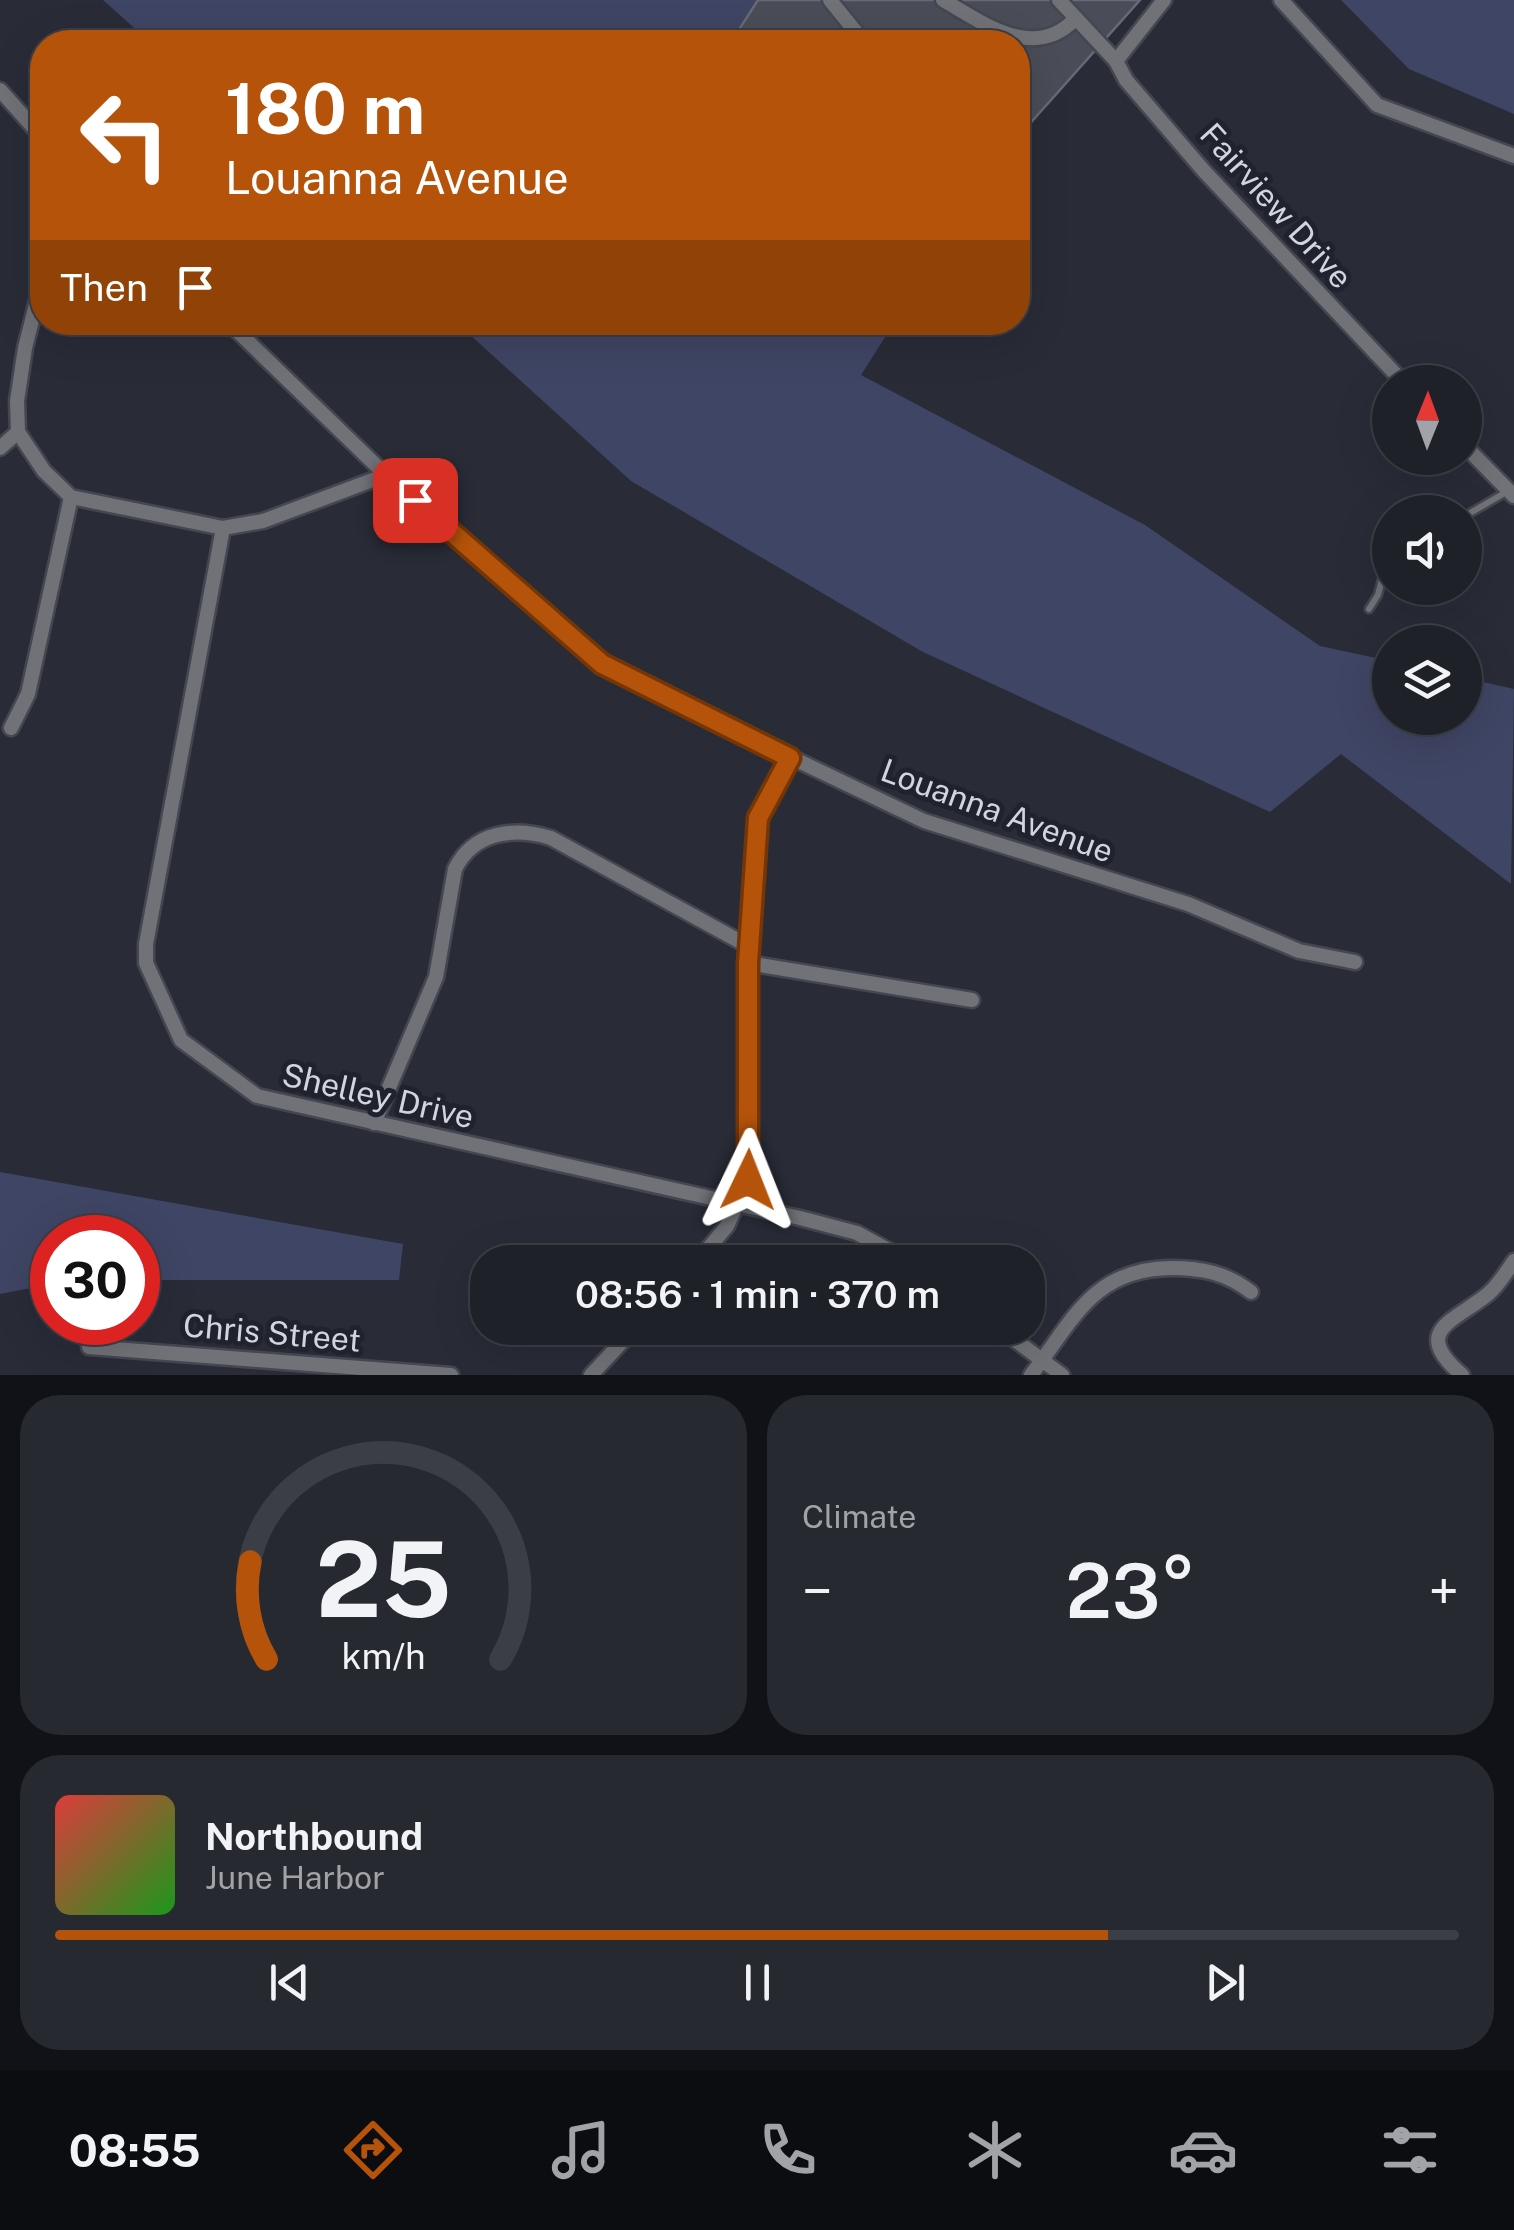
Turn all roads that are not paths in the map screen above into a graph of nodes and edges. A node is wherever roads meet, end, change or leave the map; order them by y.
1 (830, 0) edge
2 (943, 0) edge
3 (1059, 0) edge
4 (1164, 0) edge
5 (1280, 0) edge
6 (1074, 19) junction
7 (854, 30) edge
8 (1004, 30) edge
9 (1030, 39) edge
10 (1116, 61) junction
11 (0, 90) edge
12 (30, 124) edge
13 (1514, 156) edge
14 (30, 328) edge
15 (241, 335) edge
16 (1387, 365) edge
17 (18, 432) junction
18 (0, 448) edge
19 (1482, 463) edge
20 (386, 475) junction
21 (1511, 493) edge
22 (72, 497) junction
23 (1482, 508) edge
24 (223, 528) junction
25 (1372, 605) edge
26 (1369, 610) dead end
27 (10, 728) dead end
28 (790, 758) junction
29 (750, 946) junction
30 (1355, 962) dead end
31 (748, 963) junction
32 (972, 1000) dead end
33 (374, 1123) junction
34 (738, 1206) junction
35 (709, 1245) edge
36 (879, 1245) edge
37 (1514, 1261) edge
38 (1251, 1292) dead end
39 (618, 1345) edge
40 (1021, 1345) edge
41 (89, 1347) dead end
42 (1042, 1360) junction
43 (451, 1375) edge
44 (591, 1375) edge
45 (1031, 1375) edge
46 (1062, 1375) edge
47 (1462, 1375) edge

1 - 7 street
2 - 8 street
3 - 6 street, Fairview Drive
4 - 10 street
5 - 13 street
6 - 9 street
6 - 10 street, Fairview Drive
10 - 16 street, Fairview Drive
11 - 12 street
14 - 17 street
15 - 20 street, Louanna Avenue
17 - 18 street
17 - 22 street
19 - 21 street
20 - 24 street
20 - 28 street, Louanna Avenue
21 - 23 lane
22 - 24 street
22 - 27 street
24 - 33 street, Shelley Drive
25 - 26 lane
28 - 29 street
28 - 30 street, Louanna Avenue
29 - 31 street
29 - 33 street
31 - 32 street
31 - 34 street
33 - 34 street, Shelley Drive
34 - 35 street
34 - 36 street, Shelley Drive
37 - 47 street
38 - 42 street
39 - 44 street
40 - 42 street
41 - 43 street, Chris Street
42 - 45 street
42 - 46 street

